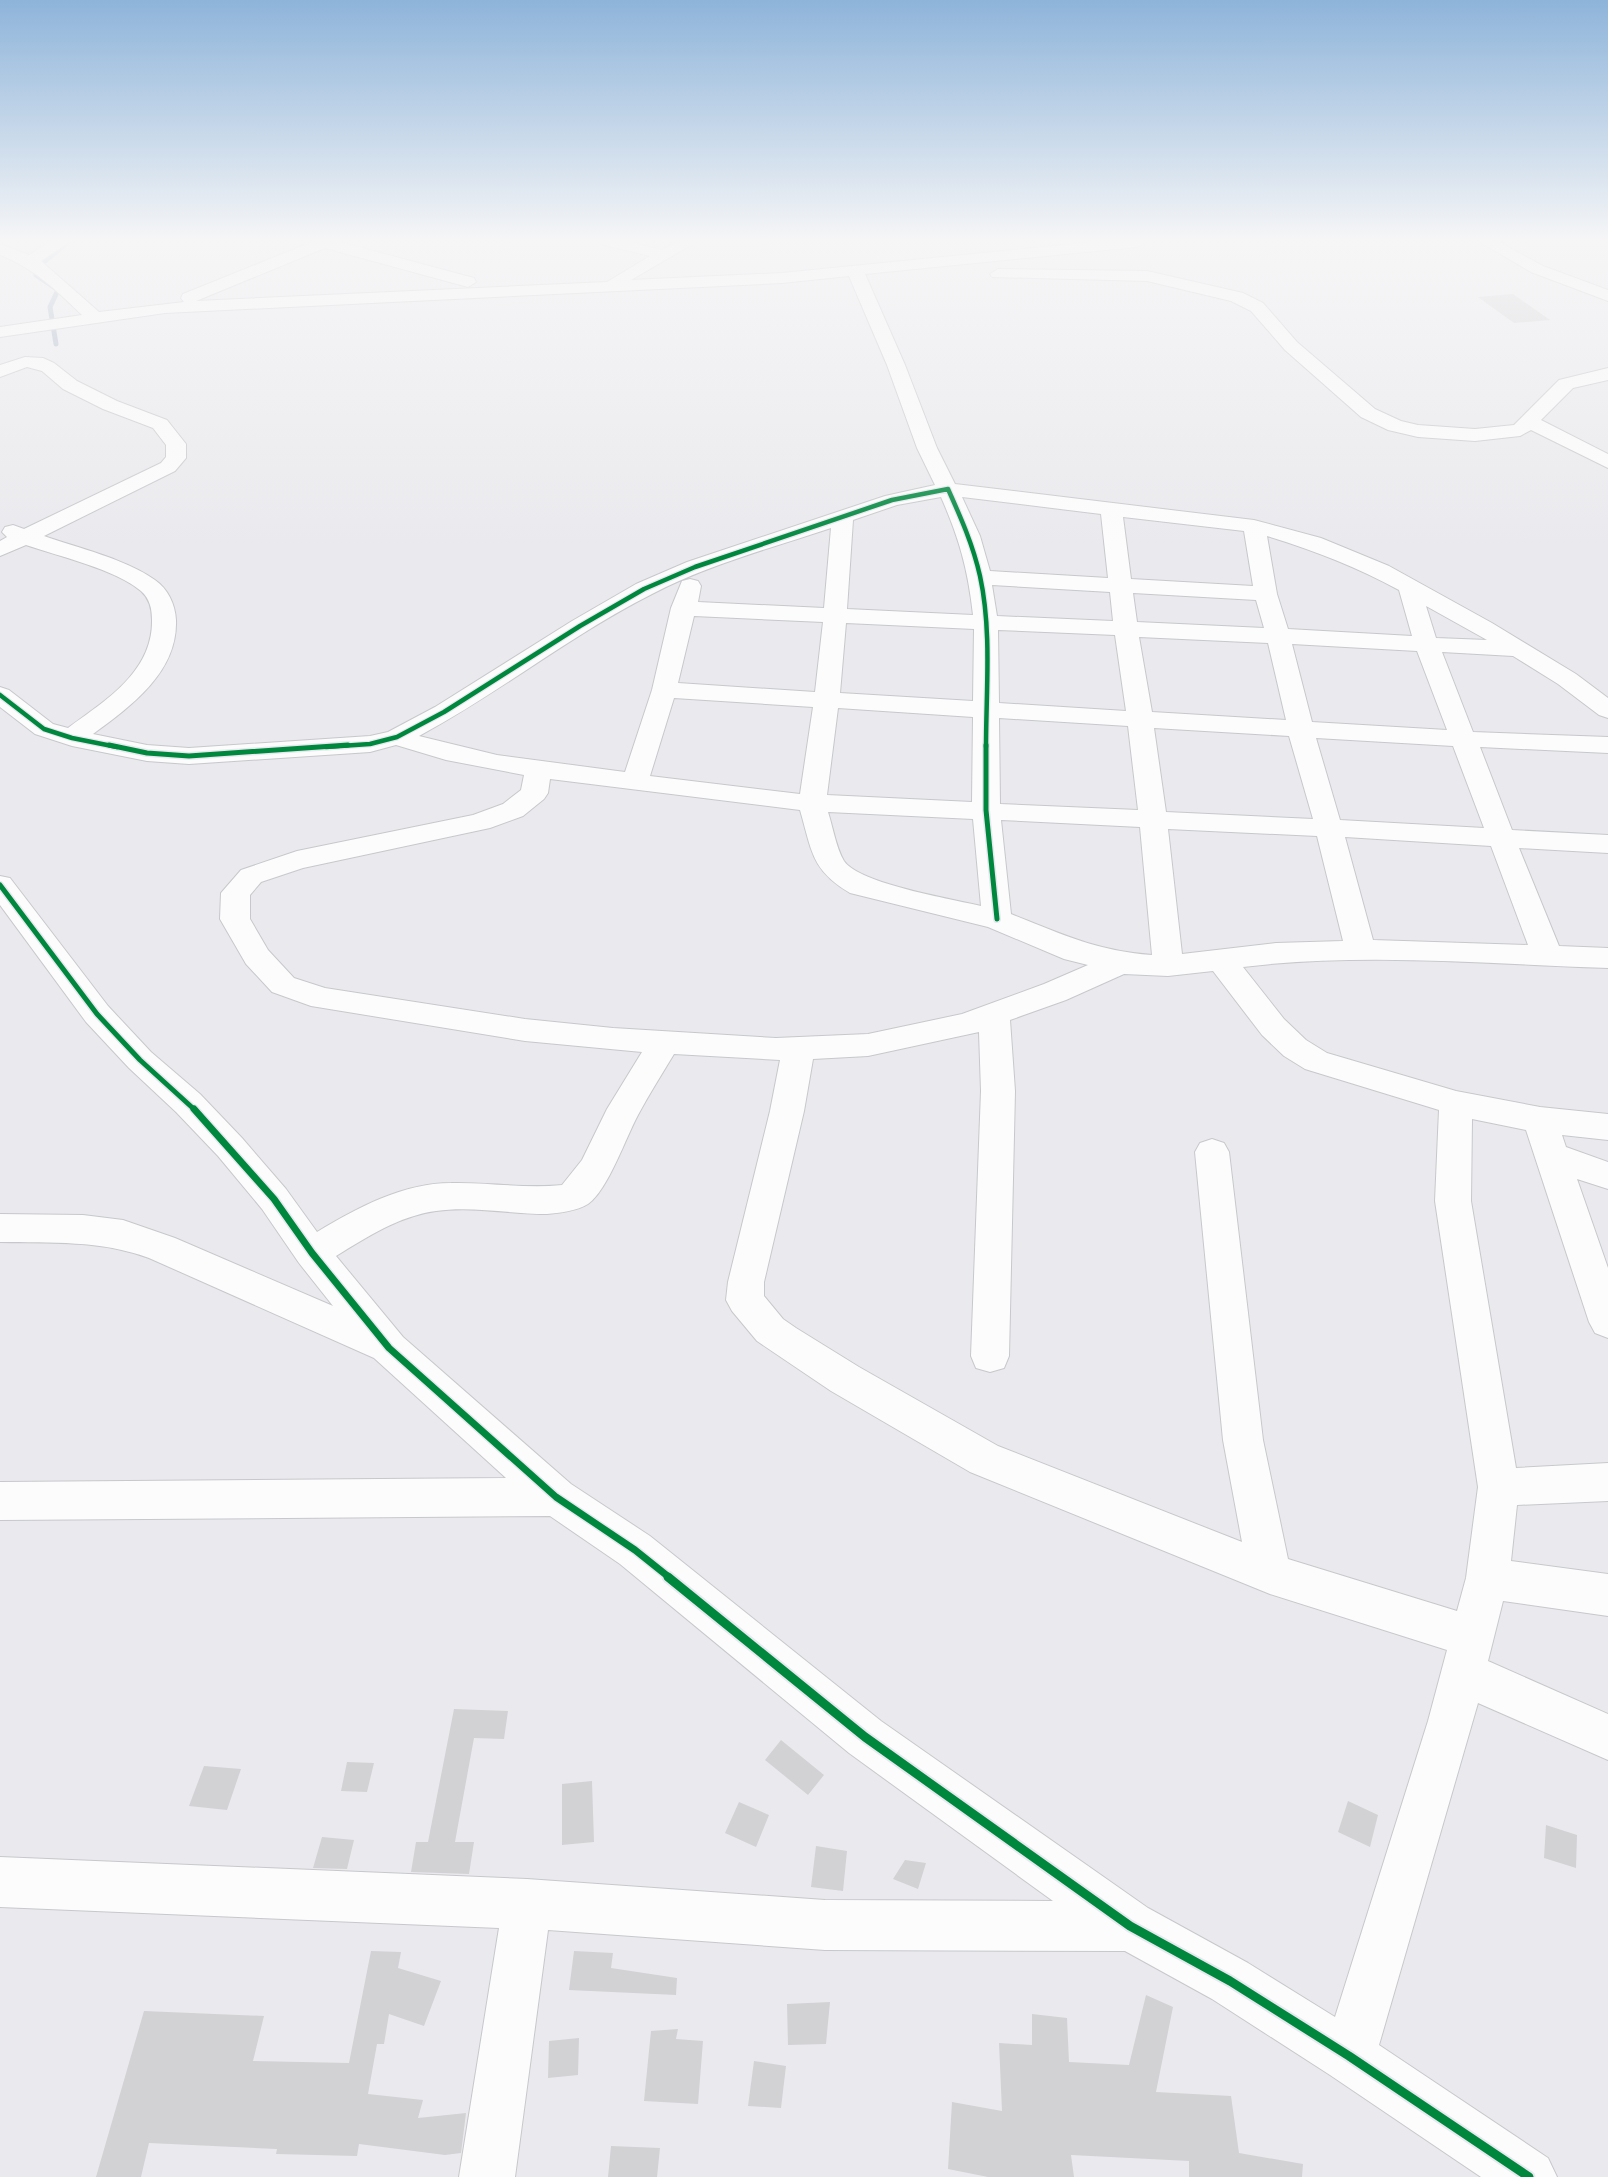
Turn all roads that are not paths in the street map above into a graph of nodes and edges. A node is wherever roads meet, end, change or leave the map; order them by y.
1 (42, 344) edge
2 (886, 344) edge
3 (1289, 344) edge
4 (25, 362) junction
5 (0, 371) edge
6 (1608, 374) edge
7 (1530, 422) junction
8 (1608, 462) edge
9 (948, 489) junction
10 (1111, 508) junction
11 (842, 517) junction
12 (0, 526) edge
13 (1254, 526) junction
14 (25, 537) junction
15 (0, 549) edge
16 (695, 567) junction
17 (980, 577) junction
18 (1120, 586) junction
19 (1409, 586) junction
20 (1266, 594) junction
21 (683, 608) junction
22 (835, 616) junction
23 (986, 622) junction
24 (1126, 629) junction
25 (1278, 636) junction
26 (1426, 643) junction
27 (1522, 650) junction
28 (664, 690) junction
29 (0, 695) edge
30 (828, 700) junction
31 (986, 709) junction
32 (1608, 710) edge
33 (1142, 719) junction
34 (1300, 728) junction
35 (398, 737) junction
36 (72, 738) junction
37 (1464, 739) junction
38 (1608, 745) edge
39 (539, 769) junction
40 (635, 782) junction
41 (812, 803) junction
42 (986, 810) junction
43 (1155, 821) junction
44 (1329, 828) junction
45 (1504, 839) junction
46 (1608, 844) edge
47 (0, 885) edge
48 (997, 919) junction
49 (1361, 950) junction
50 (1547, 955) junction
51 (1608, 958) edge
52 (1221, 960) junction
53 (1120, 963) junction
54 (1168, 966) junction
55 (994, 1016) junction
56 (665, 1042) junction
57 (799, 1047) junction
58 (1456, 1103) junction
59 (1540, 1120) junction
60 (1608, 1128) edge
61 (1212, 1152) dead end
62 (1552, 1156) junction
63 (1608, 1176) edge
64 (0, 1228) edge
65 (312, 1253) junction
66 (1608, 1322) edge
67 (389, 1348) junction
68 (990, 1356) dead end
69 (1608, 1482) edge
70 (1499, 1487) junction
71 (556, 1497) junction
72 (0, 1501) edge
73 (1270, 1574) junction
74 (1487, 1578) junction
75 (1608, 1595) edge
76 (1467, 1655) junction
77 (1608, 1737) edge
78 (0, 1882) edge
79 (527, 1904) junction
80 (1130, 1926) junction
81 (1349, 2056) junction
82 (487, 2177) edge
83 (1529, 2177) edge

1 - 4 street
2 - 9 street
3 - 7 street
4 - 5 street
4 - 14 street
6 - 7 street
7 - 8 street
9 - 10 street
9 - 11 street
9 - 17 street
10 - 13 street
10 - 18 street
11 - 16 street
11 - 22 street
12 - 14 street
13 - 19 street
13 - 20 street
14 - 15 street
14 - 36 street
16 - 21 street
16 - 35 street
17 - 18 street
17 - 23 street
18 - 20 street
18 - 24 street
19 - 26 street
19 - 27 street
20 - 25 street
21 - 22 street
21 - 28 street
22 - 23 street
22 - 30 street
23 - 24 street
23 - 31 street
24 - 25 street
24 - 33 street
25 - 26 street
25 - 34 street
26 - 27 street
26 - 37 street
27 - 32 street
28 - 30 street
28 - 40 street
29 - 36 street
30 - 31 street
30 - 41 street
31 - 33 street
31 - 42 street
33 - 34 street
33 - 43 street
34 - 37 street
34 - 44 street
35 - 36 street
35 - 39 street
37 - 38 street
37 - 45 street
39 - 40 street
39 - 56 street
40 - 41 street
41 - 42 street
41 - 48 street
42 - 43 street
42 - 48 street
43 - 44 street
43 - 54 street
44 - 45 street
44 - 49 street
45 - 46 street
45 - 50 street
47 - 65 street
48 - 53 street
49 - 50 street
49 - 52 street
50 - 51 street
52 - 54 street
52 - 58 street
53 - 54 street
53 - 55 street
55 - 57 street
55 - 68 street
56 - 57 street
56 - 65 street
57 - 73 street
58 - 59 street
58 - 70 street
59 - 60 street
59 - 62 street
61 - 73 street
62 - 63 street
62 - 66 street
64 - 67 street
65 - 67 street
67 - 71 street
69 - 70 street
70 - 74 street
71 - 72 street
71 - 80 street
73 - 76 street
74 - 75 street
74 - 76 street
76 - 77 street
76 - 81 street
78 - 79 street
79 - 80 street
79 - 82 street
80 - 81 street
81 - 83 street

